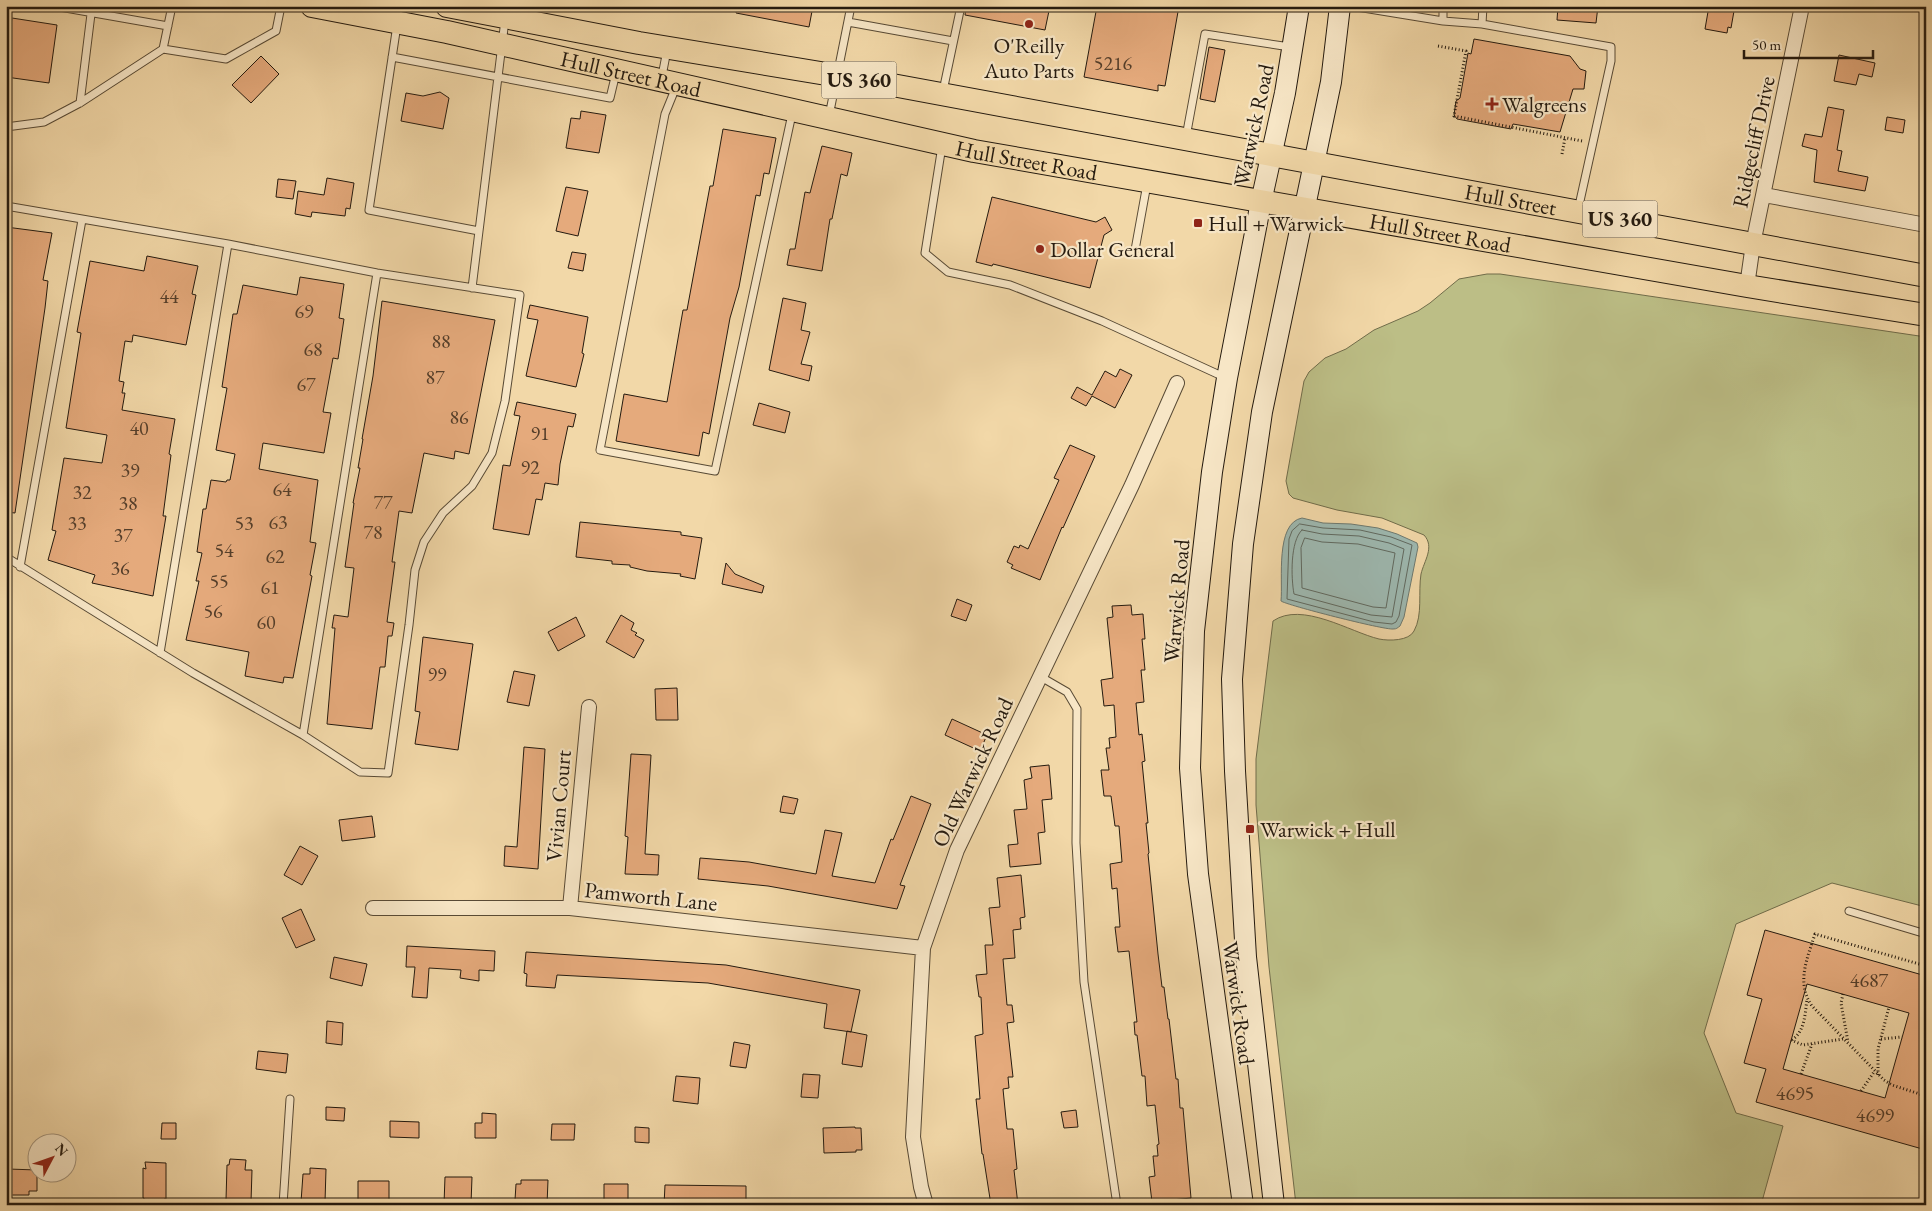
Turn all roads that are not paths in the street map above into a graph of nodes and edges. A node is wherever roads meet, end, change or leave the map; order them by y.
1 (54, 6) edge
2 (172, 6) edge
3 (281, 6) edge
4 (312, 6) edge
5 (447, 6) edge
6 (851, 6) edge
7 (961, 6) edge
8 (1299, 6) edge
9 (1340, 6) edge
10 (1351, 6) edge
11 (1443, 6) edge
12 (1483, 6) edge
13 (1802, 6) edge
14 (92, 9) edge
15 (484, 10) edge
16 (505, 18) junction
17 (1443, 20) junction
18 (848, 22) junction
19 (397, 23) junction
20 (1482, 24) junction
21 (168, 26) junction
22 (953, 41) junction
23 (501, 45) junction
24 (667, 47) junction
25 (163, 48) junction
26 (1293, 48) junction
27 (392, 57) junction
28 (617, 71) junction
29 (497, 76) junction
30 (836, 76) junction
31 (669, 83) junction
32 (942, 95) junction
33 (80, 103) junction
34 (793, 111) junction
35 (828, 119) junction
36 (6, 127) edge
37 (1186, 140) junction
38 (942, 144) junction
39 (1272, 156) junction
40 (1313, 163) junction
41 (1148, 182) junction
42 (1764, 196) junction
43 (1260, 202) junction
44 (6, 206) edge
45 (1304, 210) junction
46 (1577, 212) junction
47 (82, 220) junction
48 (1926, 226) edge
49 (479, 231) junction
50 (228, 244) junction
51 (1753, 244) junction
52 (1135, 250) dead end
53 (377, 273) junction
54 (1926, 276) edge
55 (1747, 286) junction
56 (472, 288) junction
57 (1926, 315) edge
58 (1227, 378) junction
59 (1176, 383) dead end
60 (6, 558) edge
61 (20, 567) junction
62 (160, 653) junction
63 (1041, 677) junction
64 (589, 707) dead end
65 (303, 735) junction
66 (373, 908) dead end
67 (570, 908) junction
68 (1849, 911) dead end
69 (1926, 934) edge
70 (923, 948) junction
71 (290, 1099) dead end
72 (283, 1205) edge
73 (926, 1205) edge
74 (1117, 1205) edge
75 (1243, 1205) edge
76 (1274, 1205) edge

1 - 14 lane
2 - 21 lane
3 - 25 lane
4 - 19 main road, Hull Street Road / US 360
5 - 15 main road, Hull Street Road / US 360
6 - 18 lane
7 - 22 lane
8 - 26 main road, Warwick Road
9 - 40 main road, Warwick Road
10 - 17 lane
11 - 17 lane
12 - 20 lane
13 - 42 street, Ridgecliff Drive
14 - 21 lane
14 - 33 lane
15 - 16 main road, Hull Street Road / US 360
16 - 23 lane
16 - 24 main road, Hull Street Road / US 360
17 - 20 lane
18 - 22 lane
18 - 30 lane
19 - 23 main road, Hull Street Road / US 360
19 - 27 lane
20 - 46 lane
21 - 25 lane
22 - 32 lane
23 - 28 main road, Hull Street Road / US 360
23 - 29 lane
24 - 30 main road, Hull Street Road / US 360
24 - 31 lane
25 - 33 lane
26 - 37 lane
26 - 39 main road, Warwick Road
27 - 29 lane
27 - 49 lane
28 - 29 lane
28 - 31 main road, Hull Street Road / US 360
29 - 49 lane
30 - 32 main road, Hull Street Road / US 360
30 - 35 lane
31 - 34 main road, Hull Street Road / US 360
31 - 34 lane
32 - 37 main road, Hull Street Road / US 360
33 - 36 lane
34 - 35 main road, Hull Street Road / US 360
35 - 38 main road, Hull Street Road / US 360
37 - 39 main road, Hull Street Road / US 360
38 - 41 main road, Hull Street Road / US 360
38 - 58 lane
39 - 40 main road, Hull Street / US 360
39 - 43 main road, Warwick Road
40 - 45 main road, Warwick Road
40 - 46 main road, Hull Street / US 360
41 - 43 main road, Hull Street Road / US 360
41 - 52 lane
42 - 48 street
42 - 51 street, Ridgecliff Drive
43 - 45 main road, Hull Street Road / US 360
43 - 58 main road, Warwick Road
44 - 47 lane
45 - 55 main road, Hull Street Road / US 360
45 - 76 main road, Warwick Road
46 - 51 main road, Hull Street / US 360
47 - 50 lane
47 - 61 lane
49 - 56 lane
50 - 53 lane
50 - 62 lane
51 - 54 main road, Hull Street / US 360
51 - 55 street, Ridgecliff Drive
53 - 56 lane
53 - 65 lane
55 - 57 main road, US 360
56 - 65 lane
58 - 75 main road, Warwick Road
59 - 63 street, Old Warwick Road
60 - 61 lane
61 - 62 lane
62 - 65 lane
63 - 70 street, Old Warwick Road
63 - 74 lane
64 - 67 street, Vivian Court
66 - 67 street, Pamworth Lane
67 - 70 street, Pamworth Lane
68 - 69 lane
70 - 73 street, Old Warwick Road
71 - 72 lane

